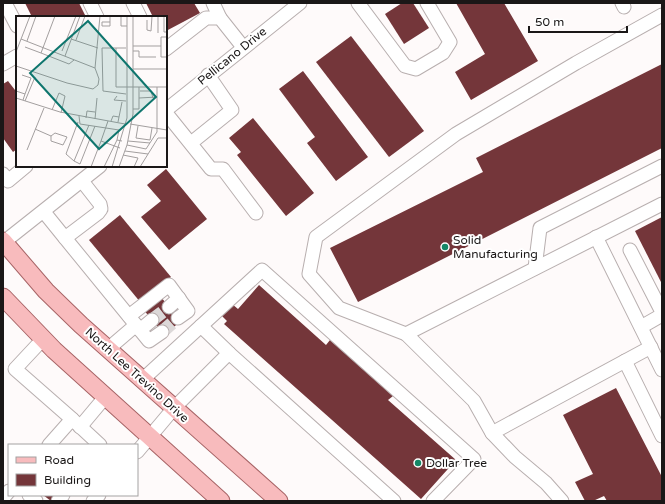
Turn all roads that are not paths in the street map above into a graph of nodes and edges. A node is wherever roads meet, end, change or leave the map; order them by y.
1 (5, 3) edge
2 (90, 3) edge
3 (133, 3) edge
4 (213, 3) edge
5 (300, 3) edge
6 (358, 3) edge
7 (427, 3) edge
8 (662, 15) edge
9 (96, 16) edge
10 (140, 16) edge
11 (220, 18) junction
12 (16, 24) edge
13 (243, 47) junction
14 (167, 48) edge
15 (16, 57) edge
16 (3, 64) edge
17 (208, 75) junction
18 (168, 105) edge
19 (191, 143) junction
20 (662, 166) edge
21 (25, 167) edge
22 (98, 167) edge
23 (3, 174) edge
24 (82, 181) junction
25 (662, 204) edge
26 (44, 212) junction
27 (256, 213) dead end
28 (596, 237) junction
29 (66, 238) junction
30 (3, 242) edge
31 (630, 250) dead end
32 (535, 268) junction
33 (3, 297) edge
34 (177, 308) dead end
35 (662, 312) edge
36 (662, 315) edge
37 (157, 326) tunnel mouth
38 (201, 326) junction
39 (641, 327) junction
40 (140, 329) junction
41 (406, 334) junction
42 (43, 339) junction
43 (651, 347) junction
44 (108, 349) junction
45 (229, 353) junction
46 (625, 361) junction
47 (662, 370) edge
48 (142, 380) junction
49 (106, 396) junction
50 (174, 408) junction
51 (658, 416) edge
52 (76, 423) junction
53 (492, 433) junction
54 (150, 436) junction
55 (662, 436) edge
56 (50, 444) edge
57 (99, 444) edge
58 (138, 451) edge
59 (221, 501) edge
60 (279, 501) edge
61 (394, 501) edge
62 (434, 501) edge
63 (562, 501) edge

1 - 12 street
2 - 9 street
3 - 10 street
4 - 11 street
5 - 13 street, Pellicano Drive
6 - 7 street
8 - 41 street
11 - 13 street
11 - 14 street
13 - 17 street, Pellicano Drive
15 - 16 street
17 - 18 street, Pellicano Drive
17 - 19 street
18 - 19 street
19 - 27 street
20 - 32 street
21 - 23 street
22 - 24 street
24 - 26 street
24 - 29 street
25 - 28 street
26 - 29 street
26 - 30 street
28 - 32 street
28 - 39 street
29 - 40 street
30 - 44 main road, North Lee Trevino Drive
31 - 35 street
32 - 41 street
33 - 42 main road
34 - 40 street
36 - 39 street
37 - 40 street
38 - 45 street
38 - 48 street
38 - 62 street
39 - 43 street
40 - 44 street
41 - 53 street
42 - 49 main road
42 - 52 street
43 - 46 street
43 - 47 street
44 - 48 main road, North Lee Trevino Drive
45 - 50 street
45 - 61 street
46 - 51 street
46 - 53 street
48 - 50 main road, North Lee Trevino Drive
49 - 52 street
49 - 54 main road
50 - 54 street
50 - 60 main road, North Lee Trevino Drive
51 - 55 street
52 - 56 street
52 - 57 street
53 - 63 street
54 - 58 street
54 - 59 main road

